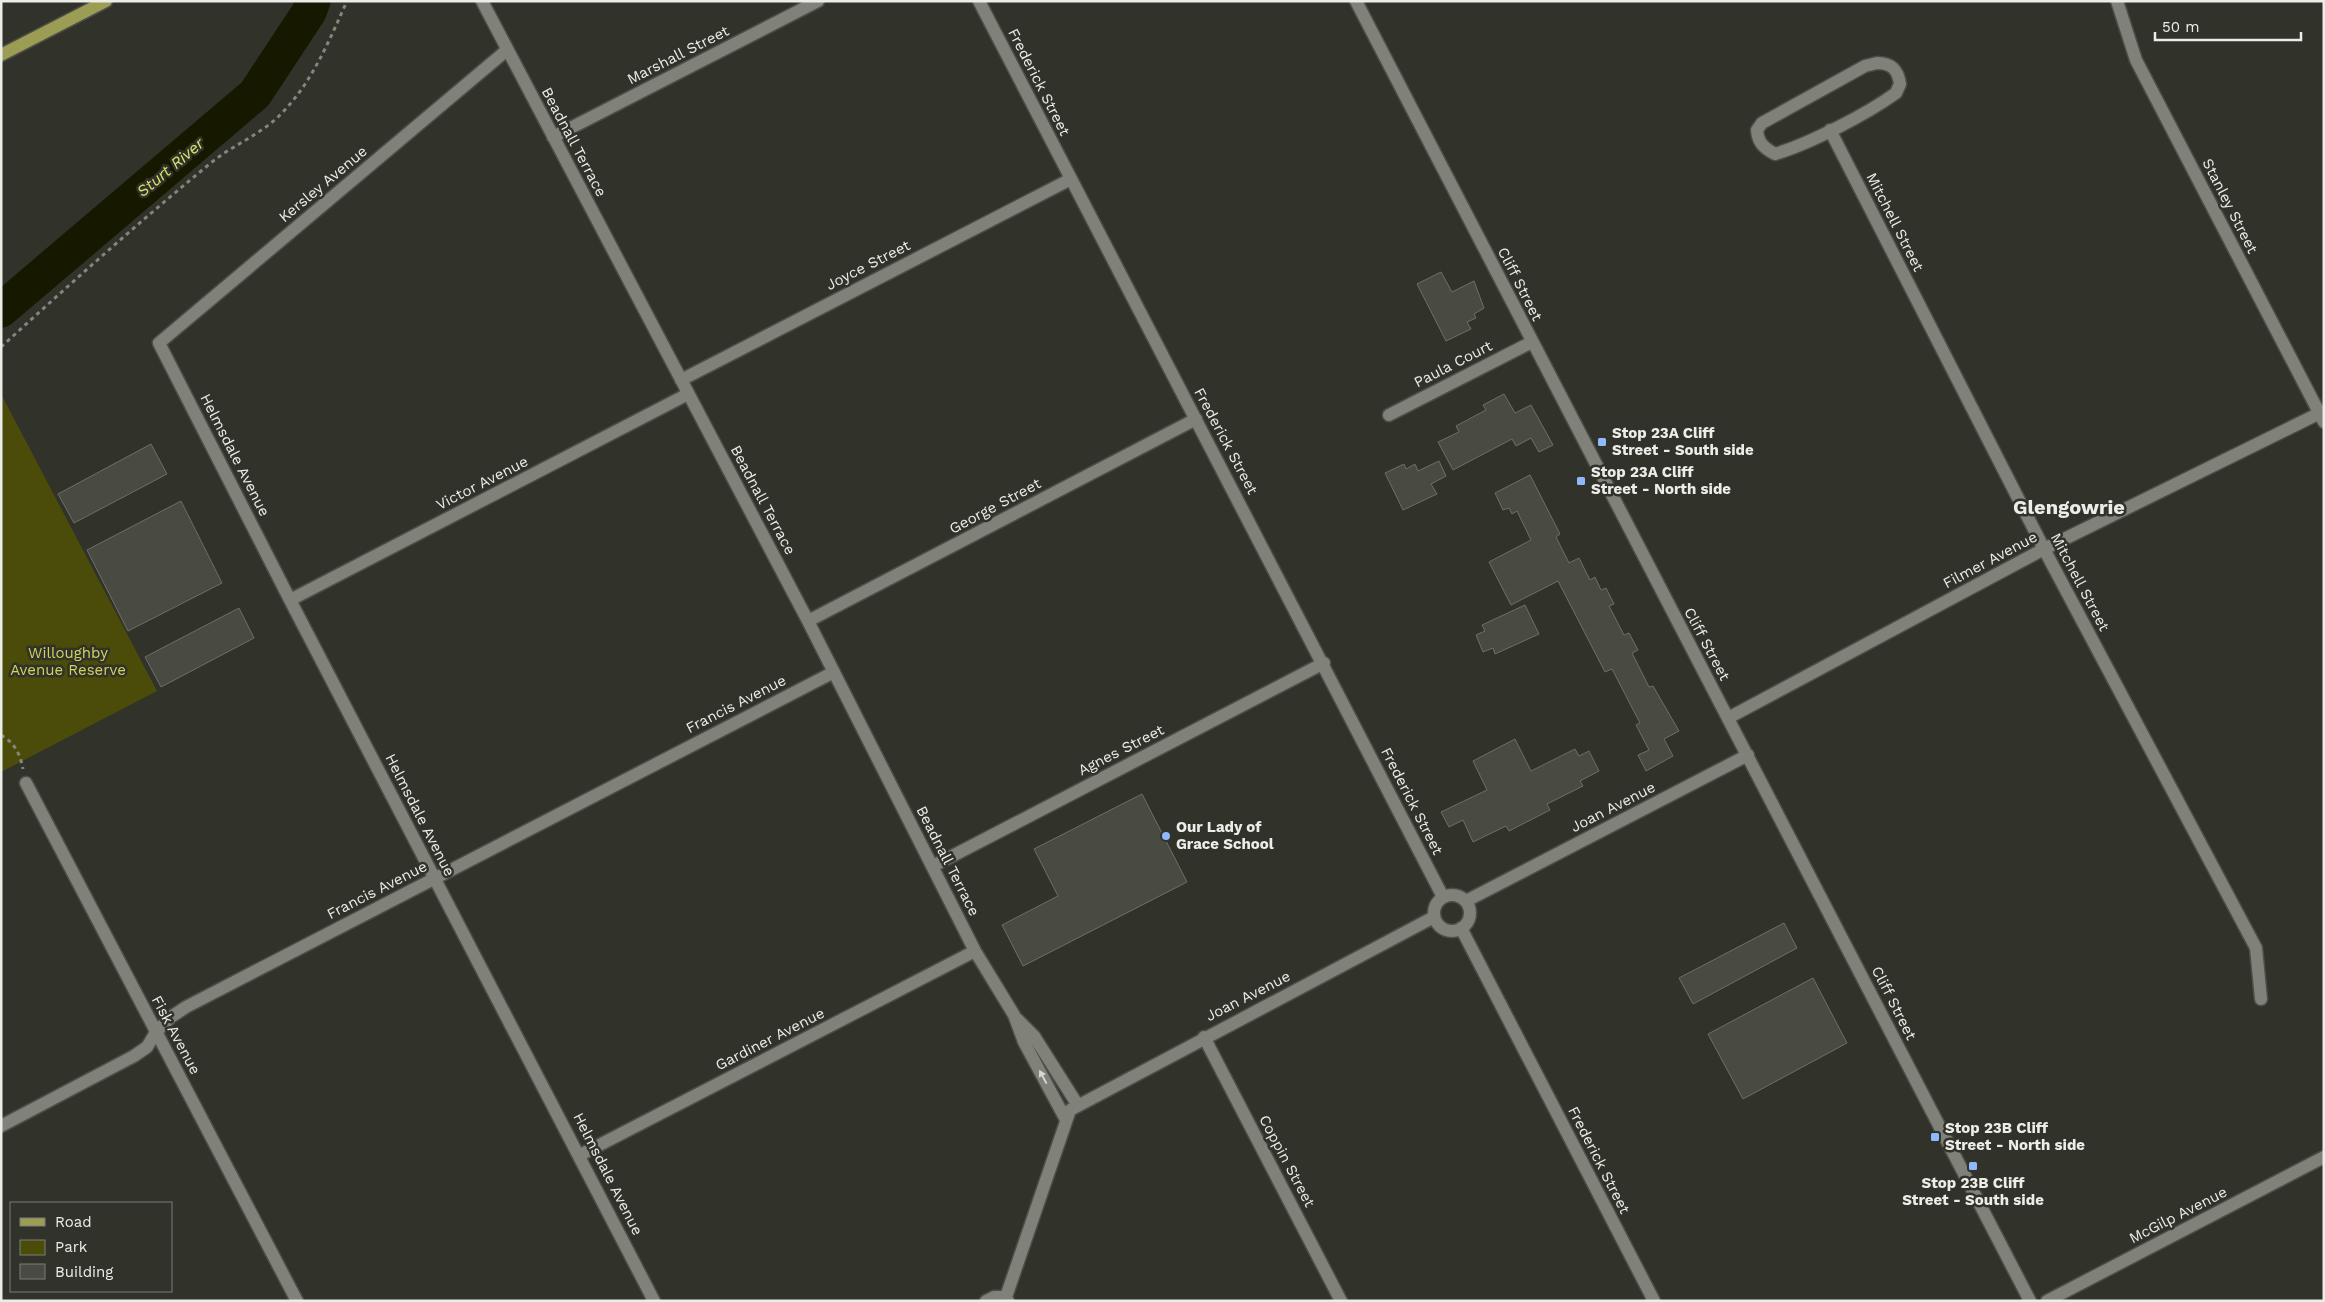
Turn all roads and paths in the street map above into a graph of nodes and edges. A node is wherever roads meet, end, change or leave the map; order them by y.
1 (106, 1) edge
2 (347, 1) edge
3 (482, 1) edge
4 (818, 1) edge
5 (979, 1) edge
6 (1356, 1) edge
7 (2117, 1) edge
8 (508, 50) junction
9 (1, 55) edge
10 (1830, 130) junction
11 (553, 137) junction
12 (1071, 179) junction
13 (1532, 342) junction
14 (159, 343) joint
15 (1, 347) edge
16 (681, 380) junction
17 (688, 394) junction
18 (1389, 415) dead end
19 (2322, 415) edge
20 (1196, 419) junction
21 (2044, 550) junction
22 (290, 600) junction
23 (808, 621) junction
24 (1324, 663) junction
25 (834, 672) junction
26 (1728, 718) junction
27 (1, 735) edge
28 (1748, 755) junction
29 (26, 784) joint
30 (933, 866) junction
31 (434, 878) junction
32 (1443, 896) junction
33 (1466, 901) junction
34 (1434, 917) junction
35 (1461, 928) junction
36 (976, 951) junction
37 (2261, 999) dead end
38 (1014, 1015) junction
39 (156, 1032) junction
40 (1204, 1037) junction
41 (1077, 1104) junction
42 (1066, 1120) junction
43 (1, 1126) edge
44 (580, 1156) junction
45 (2324, 1157) edge
46 (1007, 1299) edge
47 (297, 1301) edge
48 (654, 1301) edge
49 (986, 1301) edge
50 (1341, 1301) edge
51 (1654, 1301) edge
52 (2030, 1301) edge
53 (2047, 1301) edge

1 - 9 main road
2 - 15 path
3 - 8 street, Beadnall Terrace
4 - 11 street, Marshall Street
5 - 12 street, Frederick Street
6 - 13 street, Cliff Street
7 - 19 street, Stanley Street
8 - 11 street, Beadnall Terrace
8 - 14 street, Kersley Avenue
10 - 10 street
10 - 21 street, Mitchell Street
11 - 16 street, Beadnall Terrace
12 - 16 street, Joyce Street
12 - 20 street, Frederick Street
13 - 18 street, Paula Court
13 - 26 street, Cliff Street
14 - 22 street, Helmsdale Avenue
16 - 17 street, Beadnall Terrace
17 - 22 street, Victor Avenue
17 - 23 street, Beadnall Terrace
19 - 21 street, Filmer Avenue
20 - 23 street, George Street
20 - 24 street, Frederick Street
21 - 26 street, Filmer Avenue
21 - 37 street, Mitchell Street
22 - 31 street, Helmsdale Avenue
23 - 25 street, Beadnall Terrace
24 - 30 street, Agnes Street
24 - 32 street, Frederick Street
25 - 30 street, Beadnall Terrace
25 - 31 street, Francis Avenue
26 - 28 street, Cliff Street
27 - 29 path
28 - 33 street, Joan Avenue
28 - 52 street, Cliff Street
29 - 39 street, Fisk Avenue
30 - 36 street, Beadnall Terrace
31 - 39 street, Francis Avenue
31 - 44 street, Helmsdale Avenue
32 - 33 street
32 - 34 street
33 - 35 street
34 - 35 street
34 - 40 street, Joan Avenue
35 - 51 street, Frederick Street
36 - 38 street, Beadnall Terrace
36 - 44 street, Gardiner Avenue
38 - 41 street, Beadnall Terrace
42 -> 38 street, Beadnall Terrace
39 - 43 street, Francis Avenue
39 - 47 street, Fisk Avenue
40 - 41 street, Joan Avenue
40 - 50 street, Coppin Street
41 - 42 street
42 - 46 street
44 - 48 street, Helmsdale Avenue
45 - 53 street, McGilp Avenue
46 - 49 street

